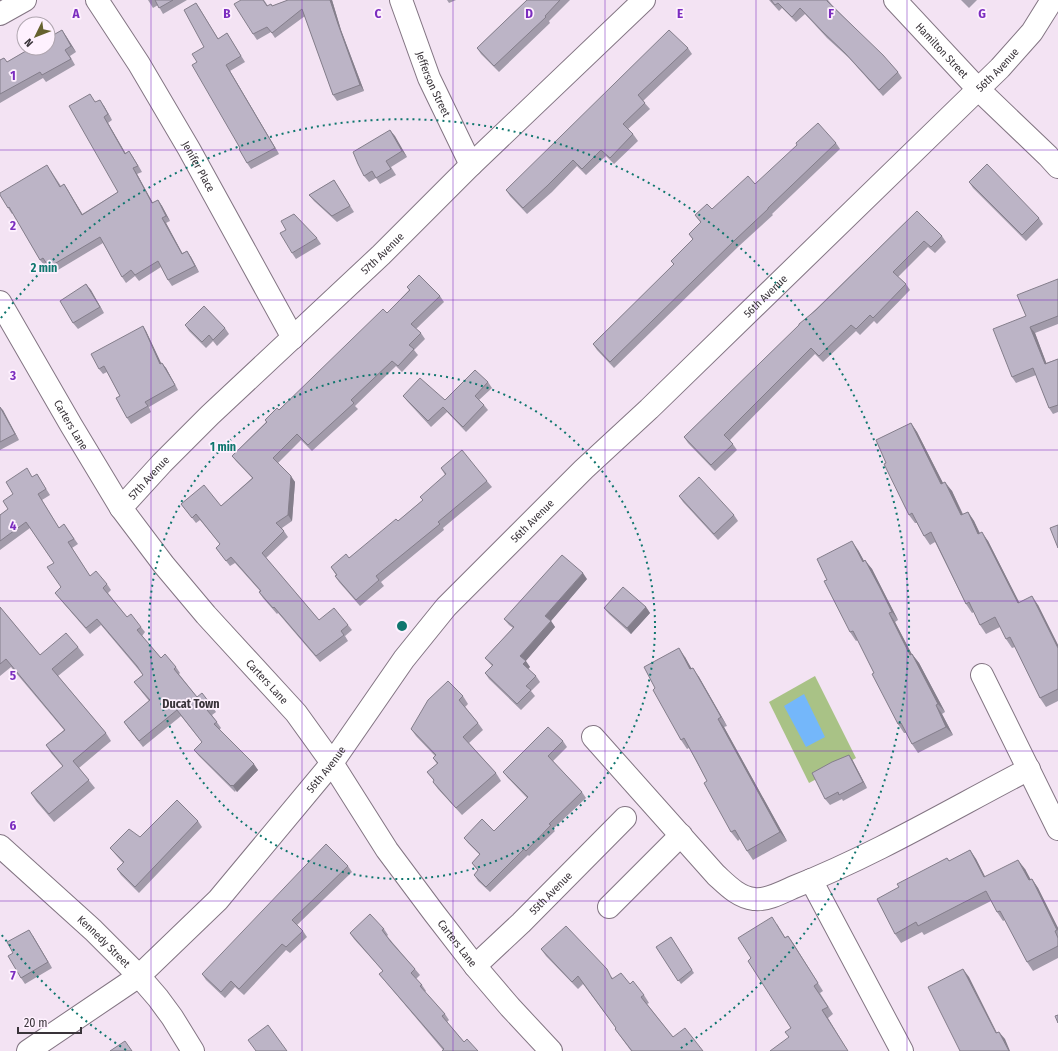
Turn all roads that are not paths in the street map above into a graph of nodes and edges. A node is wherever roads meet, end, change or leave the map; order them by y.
1 (25, 0) edge
2 (97, 0) edge
3 (401, 0) edge
4 (644, 0) edge
5 (895, 0) edge
6 (1052, 0) edge
7 (0, 14) edge
8 (978, 89) junction
9 (471, 165) junction
10 (1058, 167) edge
11 (0, 302) edge
12 (293, 338) junction
13 (121, 508) junction
14 (982, 675) dead end
15 (593, 737) dead end
16 (332, 763) junction
17 (1029, 769) junction
18 (626, 818) dead end
19 (1058, 829) edge
20 (681, 836) junction
21 (0, 846) edge
22 (811, 880) junction
23 (609, 907) dead end
24 (475, 966) junction
25 (139, 976) junction
26 (28, 1051) edge
27 (192, 1051) edge
28 (551, 1051) edge
29 (902, 1051) edge

1 - 7 street
2 - 12 street, Jenifer Place
3 - 9 street, Jefferson Street
4 - 9 street, 57th Avenue
5 - 8 street, Hamilton Street
6 - 8 street, 56th Avenue
8 - 10 street, Hamilton Street
8 - 16 street, 56th Avenue
9 - 12 street, 57th Avenue
11 - 13 street, Carters Lane
12 - 13 street, 57th Avenue
13 - 16 street, Carters Lane
14 - 17 street
15 - 20 street
16 - 24 street, Carters Lane
16 - 25 street, 56th Avenue
17 - 19 street
17 - 22 street
18 - 24 street, 55th Avenue
20 - 22 street
20 - 23 street
21 - 25 street, Kennedy Street
22 - 29 street
24 - 28 street, Carters Lane
25 - 26 street, 56th Avenue
25 - 27 street, Kennedy Street

